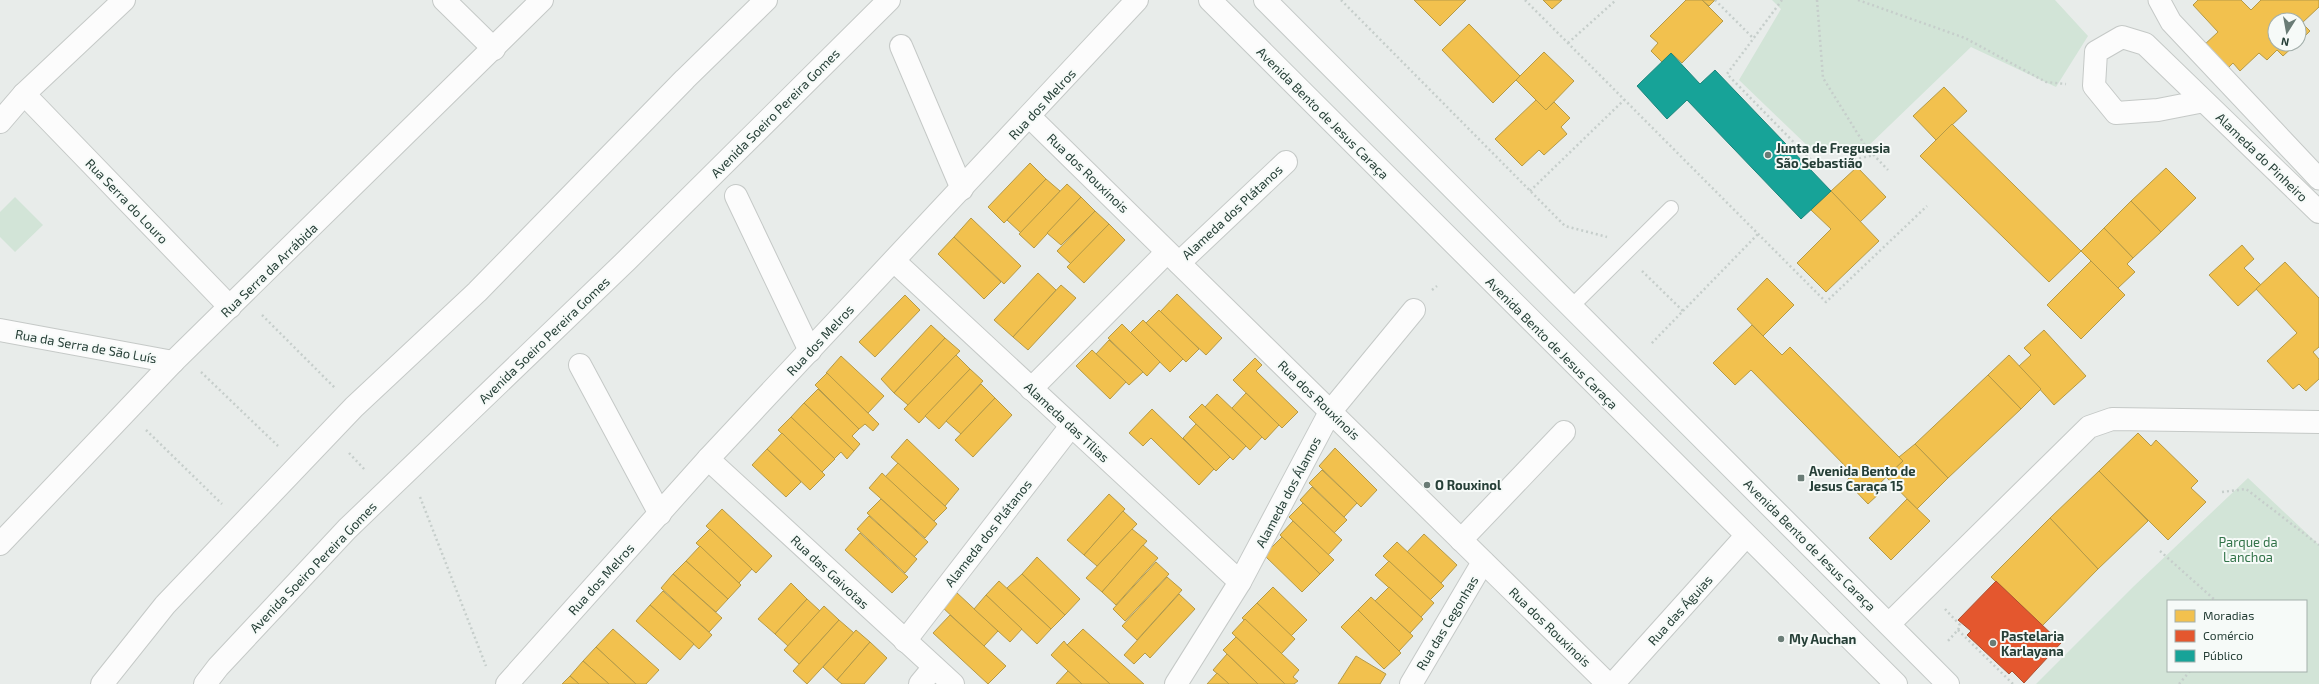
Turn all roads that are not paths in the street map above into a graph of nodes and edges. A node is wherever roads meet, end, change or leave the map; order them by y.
1 (124, 0) edge
2 (444, 0) edge
3 (542, 0) edge
4 (766, 0) edge
5 (889, 0) edge
6 (1137, 0) edge
7 (1210, 0) edge
8 (2159, 0) edge
9 (1273, 3) edge
10 (901, 46) dead end
11 (494, 49) junction
12 (24, 94) junction
13 (2204, 101) junction
14 (1030, 116) junction
15 (0, 121) edge
16 (1286, 162) dead end
17 (2319, 179) edge
18 (962, 189) junction
19 (736, 196) dead end
20 (1671, 208) dead end
21 (2319, 212) edge
22 (1173, 257) junction
23 (894, 261) junction
24 (1572, 306) junction
25 (230, 307) junction
26 (1414, 310) dead end
27 (0, 330) edge
28 (810, 351) junction
29 (177, 358) junction
30 (580, 365) dead end
31 (1031, 389) junction
32 (1330, 412) junction
33 (2319, 422) edge
34 (1071, 426) junction
35 (1564, 432) dead end
36 (708, 459) junction
37 (660, 514) junction
38 (1746, 536) junction
39 (1461, 540) junction
40 (0, 544) edge
41 (1483, 562) junction
42 (1240, 582) junction
43 (1889, 624) junction
44 (905, 641) junction
45 (934, 667) junction
46 (102, 684) edge
47 (205, 684) edge
48 (507, 684) edge
49 (920, 684) edge
50 (953, 684) edge
51 (1176, 684) edge
52 (1411, 684) edge
53 (1608, 684) edge
54 (1613, 684) edge
55 (1896, 684) edge
56 (1948, 684) edge

1 - 12 street
2 - 11 street
3 - 11 street, Rua Serra da Arrábida
4 - 46 street
5 - 47 street, Avenida Soeiro Pereira Gomes
6 - 14 street, Rua dos Melros
7 - 38 street, Avenida Bento de Jesus Caraça
8 - 17 street
9 - 24 street, Avenida Bento de Jesus Caraça
10 - 18 street
11 - 25 street, Rua Serra da Arrábida
12 - 15 street
12 - 25 street, Rua Serra do Louro
13 - 13 street, Alameda do Pinheiro
13 - 21 street, Alameda do Pinheiro
14 - 18 street, Rua dos Melros
14 - 22 street, Rua dos Rouxinois
16 - 22 street, Alameda dos Plátanos
18 - 23 street, Rua dos Melros
19 - 28 street
20 - 24 lane
22 - 31 street, Alameda dos Plátanos
22 - 32 street, Rua dos Rouxinois
23 - 28 street, Rua dos Melros
23 - 31 street, Alameda das Tílias
24 - 43 street, Avenida Bento de Jesus Caraça
25 - 29 street, Rua Serra da Arrábida
26 - 32 street, Alameda dos Álamos
27 - 29 street, Rua da Serra de São Luís
28 - 36 street, Rua dos Melros
29 - 40 street, Rua Serra da Arrábida
30 - 37 street
31 - 34 street, Alameda das Tílias
32 - 39 street, Rua dos Rouxinois
32 - 42 street, Alameda dos Álamos
33 - 43 street
34 - 42 street, Alameda das Tílias
34 - 44 street, Alameda dos Plátanos
35 - 39 street
36 - 37 street, Rua dos Melros
36 - 44 street, Rua das Gaivotas
37 - 48 street, Rua dos Melros
38 - 54 street, Rua das Águias
38 - 55 street, Avenida Bento de Jesus Caraça
39 - 41 street, Rua dos Rouxinois
41 - 52 street, Rua das Cegonhas
41 - 53 street, Rua dos Rouxinois
42 - 51 street, Alameda dos Álamos
43 - 56 street, Avenida Bento de Jesus Caraça
44 - 45 street, Rua das Gaivotas
45 - 49 street
45 - 50 street, Rua das Gaivotas

